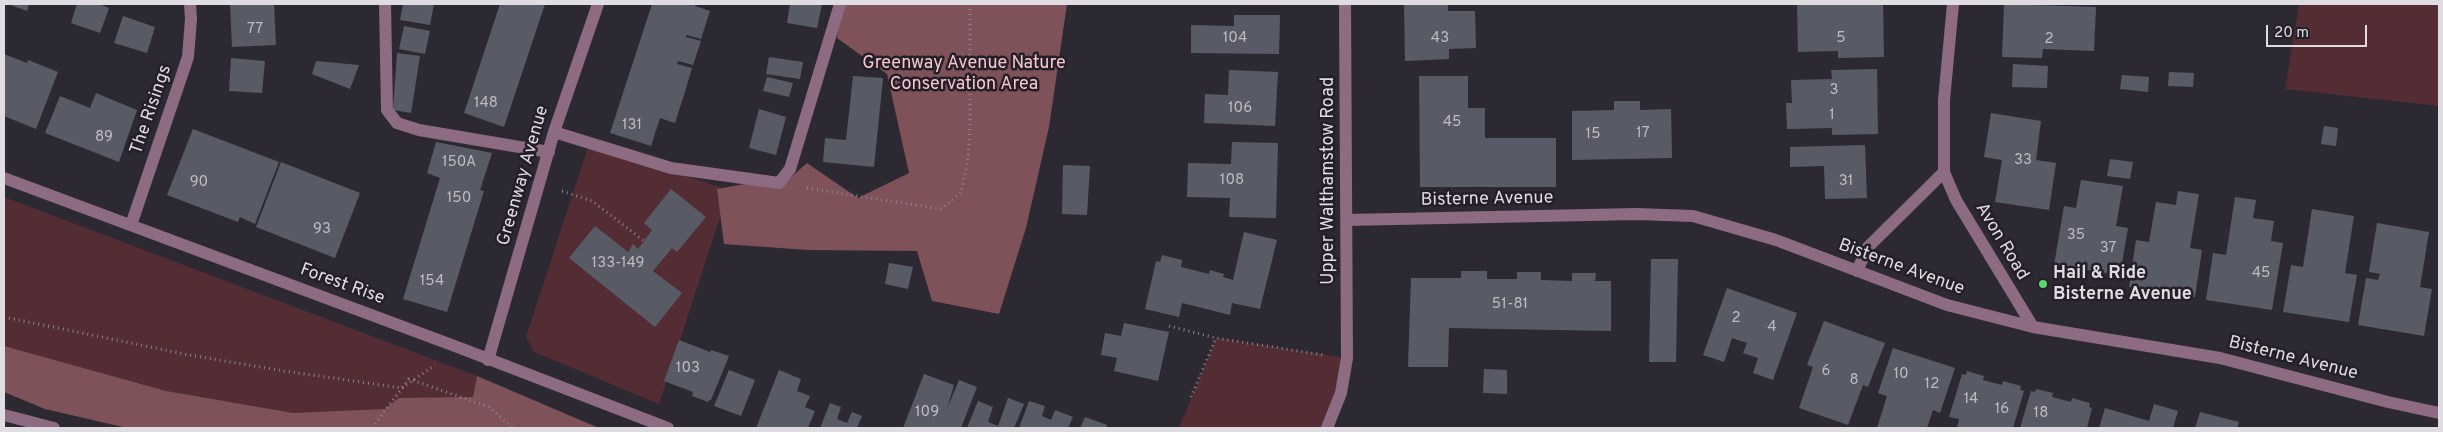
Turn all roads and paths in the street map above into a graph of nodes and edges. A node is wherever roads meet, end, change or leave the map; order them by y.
1 (190, 4) edge
2 (385, 4) edge
3 (598, 4) edge
4 (840, 4) edge
5 (970, 4) edge
6 (1345, 4) edge
7 (1953, 4) edge
8 (554, 132) junction
9 (549, 152) junction
10 (1944, 172) junction
11 (4, 178) edge
12 (784, 178) junction
13 (540, 184) junction
14 (1347, 220) junction
15 (131, 225) junction
16 (644, 241) dead end
17 (1857, 271) junction
18 (4, 317) edge
19 (1169, 326) dead end
20 (2033, 327) junction
21 (1216, 338) junction
22 (460, 348) junction
23 (1347, 358) junction
24 (488, 360) junction
25 (402, 388) junction
26 (1191, 397) dead end
27 (2439, 413) edge
28 (4, 416) edge
29 (54, 428) edge
30 (372, 428) edge
31 (513, 428) edge
32 (668, 428) edge
33 (1327, 428) edge

1 - 15 street, The Risings
2 - 9 street
3 - 8 street, Greenway Avenue
4 - 12 street
5 - 12 path
6 - 14 street, Upper Walthamstow Road
7 - 10 street, Avon Road
8 - 9 street, Greenway Avenue
8 - 12 street
9 - 13 street, Greenway Avenue
10 - 17 street
10 - 20 street, Avon Road
11 - 15 street, Forest Rise
13 - 16 path
13 - 24 street, Greenway Avenue
14 - 17 street, Bisterne Avenue
14 - 23 street, Upper Walthamstow Road
15 - 22 street, Forest Rise
17 - 20 street, Bisterne Avenue
18 - 25 path
19 - 21 path
20 - 27 street, Bisterne Avenue
21 - 23 path
21 - 26 path
22 - 24 street, Forest Rise
22 - 25 path
23 - 33 street
24 - 32 street, Forest Rise
25 - 30 path
25 - 31 path
28 - 29 street

